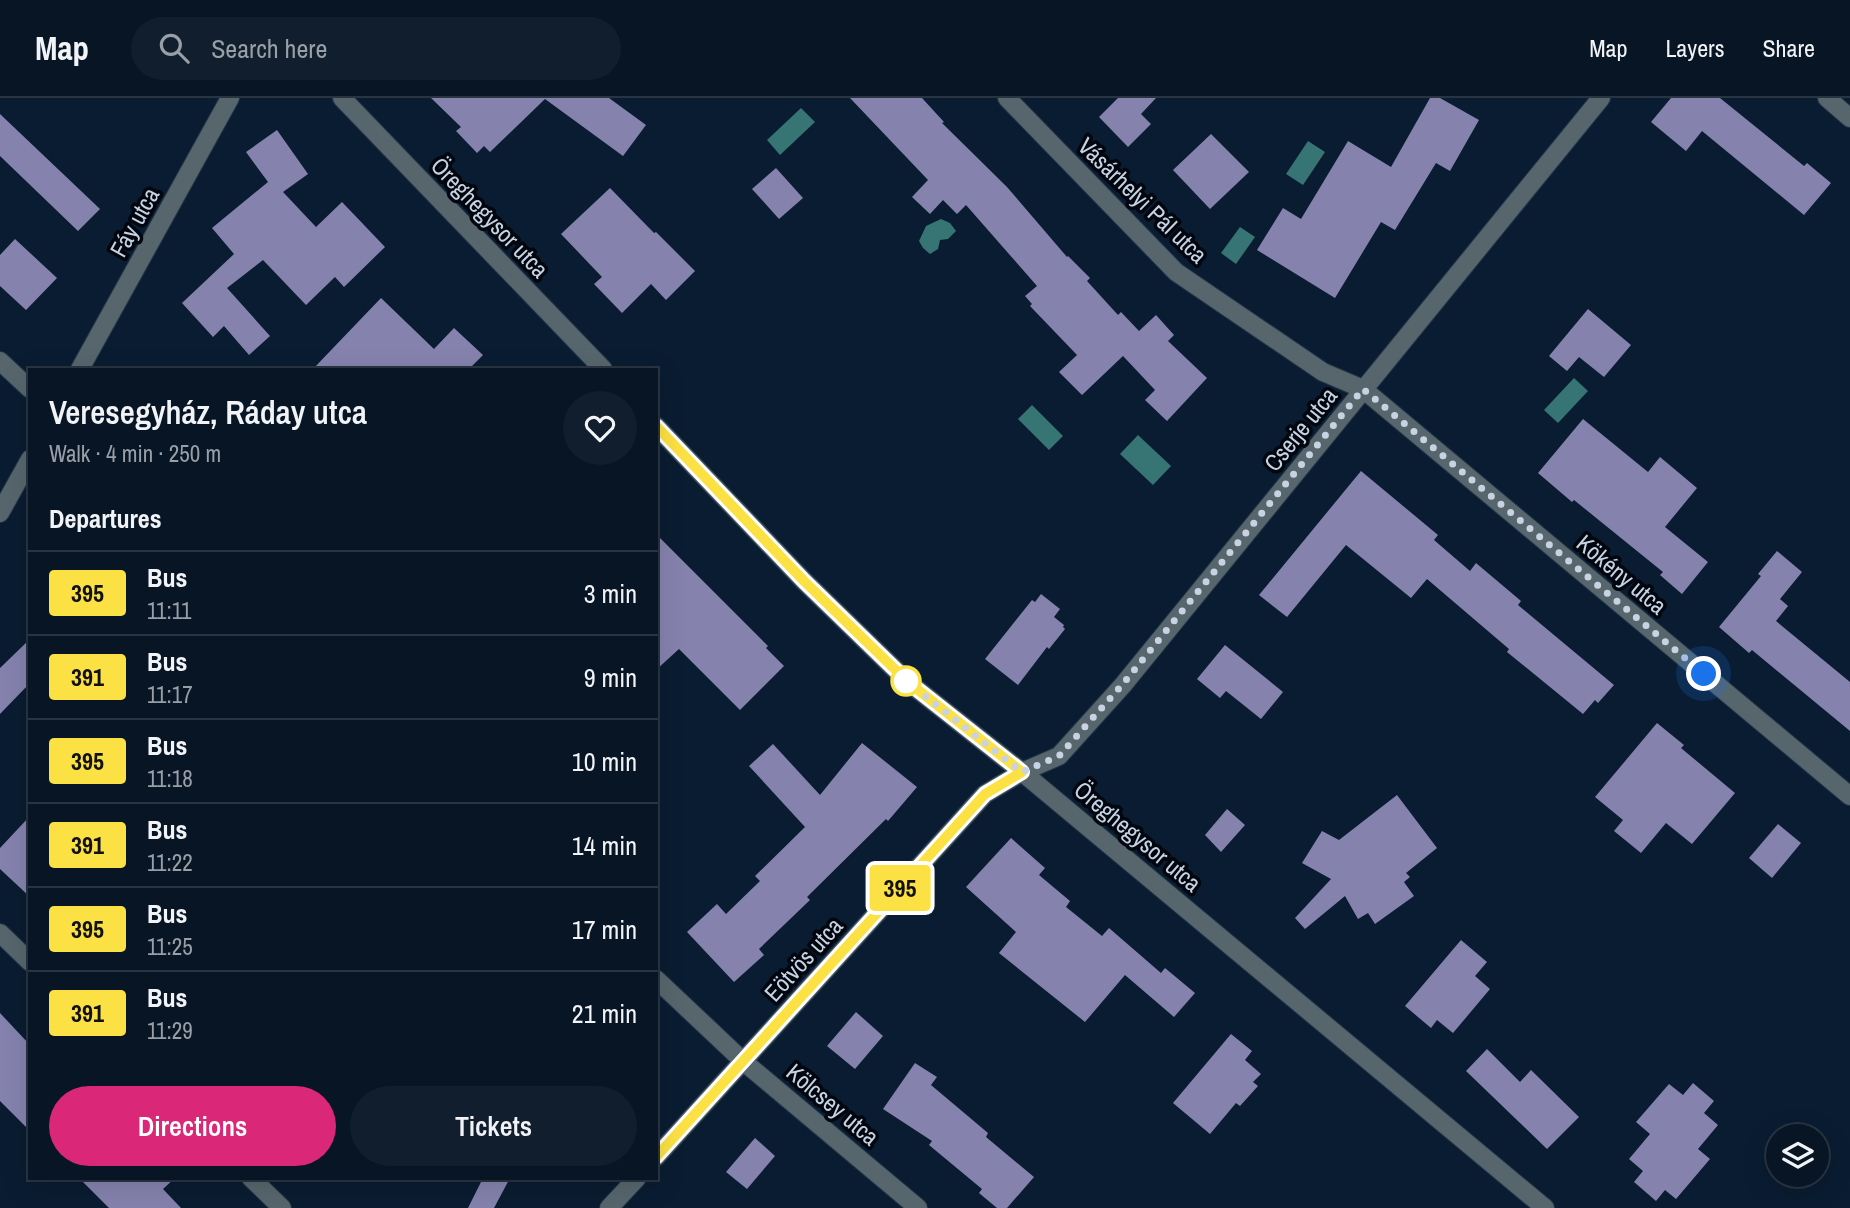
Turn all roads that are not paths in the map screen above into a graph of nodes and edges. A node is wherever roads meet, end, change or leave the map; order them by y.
1 (230, 98) edge
2 (342, 98) edge
3 (1007, 98) edge
4 (1601, 98) edge
5 (1827, 98) edge
6 (1850, 118) edge
7 (0, 361) edge
8 (81, 368) edge
9 (602, 368) edge
10 (28, 387) edge
11 (1363, 389) junction
12 (658, 428) edge
13 (28, 463) edge
14 (0, 513) edge
15 (1022, 772) junction
16 (1850, 796) edge
17 (0, 933) edge
18 (28, 960) edge
19 (658, 981) edge
20 (744, 1062) junction
21 (658, 1155) edge
22 (253, 1180) edge
23 (635, 1180) edge
24 (282, 1208) edge
25 (609, 1208) edge
26 (918, 1208) edge
27 (1545, 1208) edge

1 - 8 street, Fáy utca
2 - 9 street, Öreghegysor utca
3 - 11 street, Vásárhelyi Pál utca
4 - 11 street, Cserje utca
5 - 6 street
7 - 10 street
11 - 15 street, Cserje utca
11 - 16 street, Kökény utca
12 - 15 street, Öreghegysor utca
13 - 14 street
15 - 20 street, Eötvös utca
15 - 27 street, Öreghegysor utca
17 - 18 street
19 - 20 street, Kölcsey utca
20 - 21 street, Eötvös utca
20 - 26 street, Kölcsey utca
22 - 24 street
23 - 25 street

